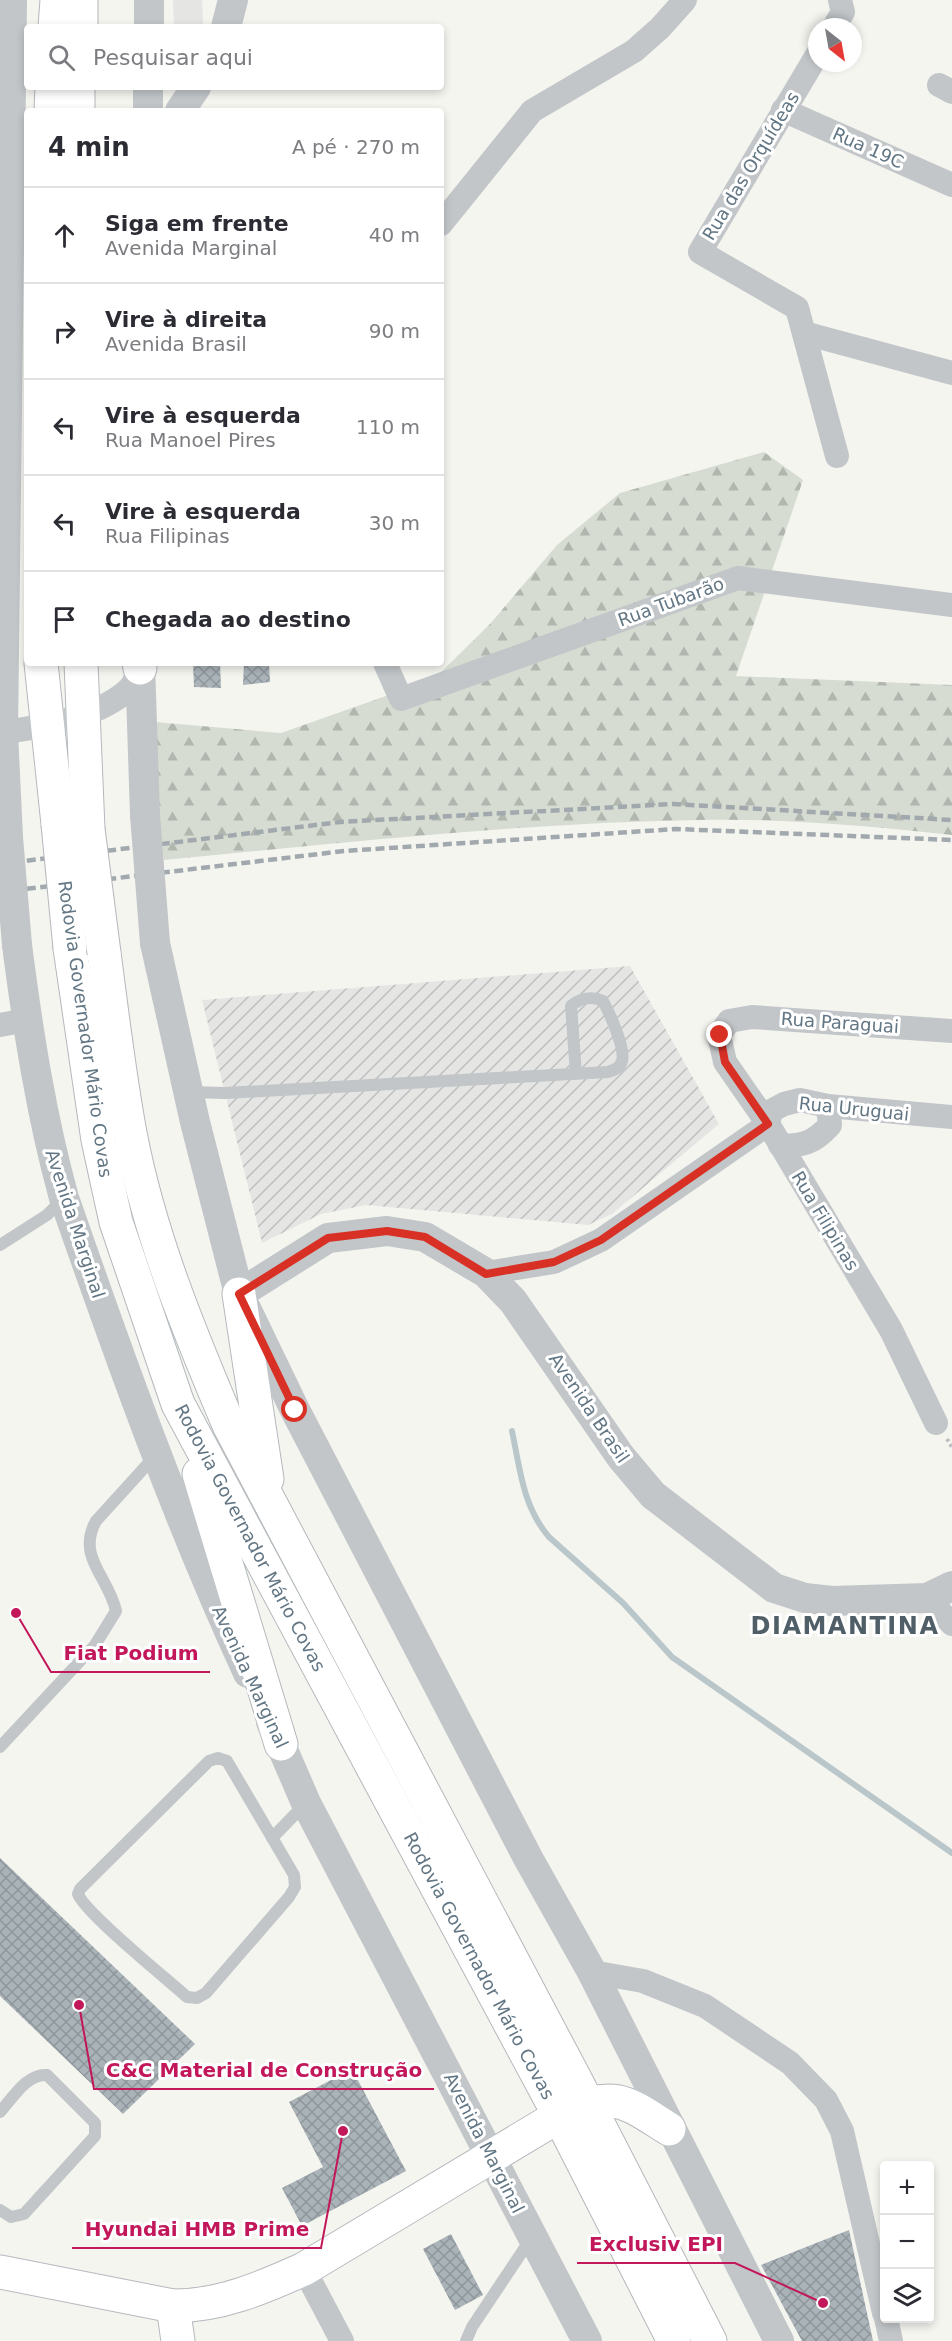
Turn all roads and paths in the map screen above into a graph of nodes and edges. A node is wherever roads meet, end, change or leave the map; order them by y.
1 (12, 0) edge
2 (57, 0) edge
3 (81, 0) edge
4 (149, 0) edge
5 (232, 0) edge
6 (686, 0) edge
7 (840, 0) edge
8 (839, 18) edge
9 (55, 24) edge
10 (81, 24) edge
11 (149, 24) edge
12 (227, 24) edge
13 (808, 70) edge
14 (52, 90) edge
15 (78, 90) edge
16 (148, 90) edge
17 (194, 90) edge
18 (51, 108) edge
19 (78, 108) edge
20 (148, 108) edge
21 (182, 108) edge
22 (783, 110) junction
23 (952, 185) edge
24 (444, 220) edge
25 (804, 333) junction
26 (952, 373) edge
27 (3, 419) edge
28 (837, 456) dead end
29 (952, 605) edge
30 (41, 666) edge
31 (81, 666) edge
32 (140, 666) edge
33 (140, 666) edge
34 (386, 666) edge
35 (83, 714) junction
36 (48, 726) junction
37 (2, 733) edge
38 (5, 822) edge
39 (73, 826) junction
40 (729, 1021) joint
41 (13, 1023) edge
42 (952, 1031) edge
43 (576, 1074) junction
44 (189, 1092) junction
45 (828, 1106) junction
46 (952, 1118) edge
47 (768, 1124) junction
48 (780, 1145) junction
49 (64, 1198) junction
50 (0, 1245) edge
51 (486, 1274) junction
52 (239, 1294) junction
53 (178, 1404) junction
54 (936, 1424) dead end
55 (156, 1455) junction
56 (271, 1508) junction
57 (939, 1592) edge
58 (952, 1624) edge
59 (281, 1744) junction
60 (0, 1747) edge
61 (306, 1803) junction
62 (272, 1838) junction
63 (592, 1972) junction
64 (573, 2109) junction
65 (0, 2112) edge
66 (669, 2128) junction
67 (491, 2156) junction
68 (0, 2210) edge
69 (532, 2236) junction
70 (304, 2269) junction
71 (0, 2272) edge
72 (880, 2292) edge
73 (173, 2306) junction
74 (887, 2323) edge
75 (178, 2341) edge
76 (342, 2341) edge
77 (466, 2341) edge
78 (587, 2341) edge
79 (674, 2341) edge
80 (710, 2341) edge
81 (779, 2341) edge
82 (891, 2341) edge

1 - 27 street, Avenida Marginal
2 - 9 main road
3 - 10 main road
4 - 11 street
5 - 12 street
6 - 24 street
7 - 8 street
13 - 22 street, Rua das Orquídeas
14 - 18 main road
15 - 19 main road
16 - 20 street
17 - 21 street
22 - 23 street, Rua 19C
22 - 25 street, Rua das Orquídeas
25 - 26 street
25 - 28 street, Rua das Orquídeas
27 - 37 street, Avenida Marginal
29 - 34 street, Rua Tubarão
30 - 36 main road, Rodovia Governador Mário Covas
31 - 35 main road, Rodovia Governador Mário Covas
32 - 35 street
33 - 44 street, bridge
35 - 36 street
35 - 39 main road, Rodovia Governador Mário Covas
36 - 37 street
36 - 39 main road, Rodovia Governador Mário Covas
37 - 38 street, Avenida Marginal
38 - 41 street, Avenida Marginal, bridge
39 - 53 main road, Rodovia Governador Mário Covas, bridge
39 - 56 main road, Rodovia Governador Mário Covas, bridge
40 - 42 street, Rua Paraguai
40 - 47 street, Rua Filipinas
41 - 49 street, Avenida Marginal
43 - 43 lane
43 - 44 lane
44 - 52 street
45 - 46 street, Rua Uruguai
45 - 47 street, Rua Uruguai
45 - 48 street
47 - 48 street, Rua Filipinas
47 - 51 street, Rua Uruguai
48 - 54 street, Rua Filipinas
49 - 50 lane
49 - 55 street, Avenida Marginal
51 - 52 street, Avenida Brasil
51 - 57 street, Avenida Brasil
52 - 56 main road
52 - 63 street
53 - 59 main road
53 - 64 main road, Rodovia Governador Mário Covas
55 - 59 street, Avenida Marginal
55 - 60 lane
56 - 64 main road, Rodovia Governador Mário Covas
57 - 58 street
59 - 61 street, Avenida Marginal
61 - 62 lane
61 - 67 street, Avenida Marginal
62 - 62 lane
63 - 66 street
63 - 72 street
64 - 66 main road
64 - 67 main road
64 - 79 main road, Rodovia Governador Mário Covas
64 - 80 main road, Rodovia Governador Mário Covas
65 - 68 lane
66 - 81 street
67 - 69 street, Avenida Marginal
67 - 70 main road
69 - 77 lane
69 - 78 street, Avenida Marginal
70 - 73 main road
70 - 76 street
71 - 73 main road
73 - 75 main road
74 - 82 street

